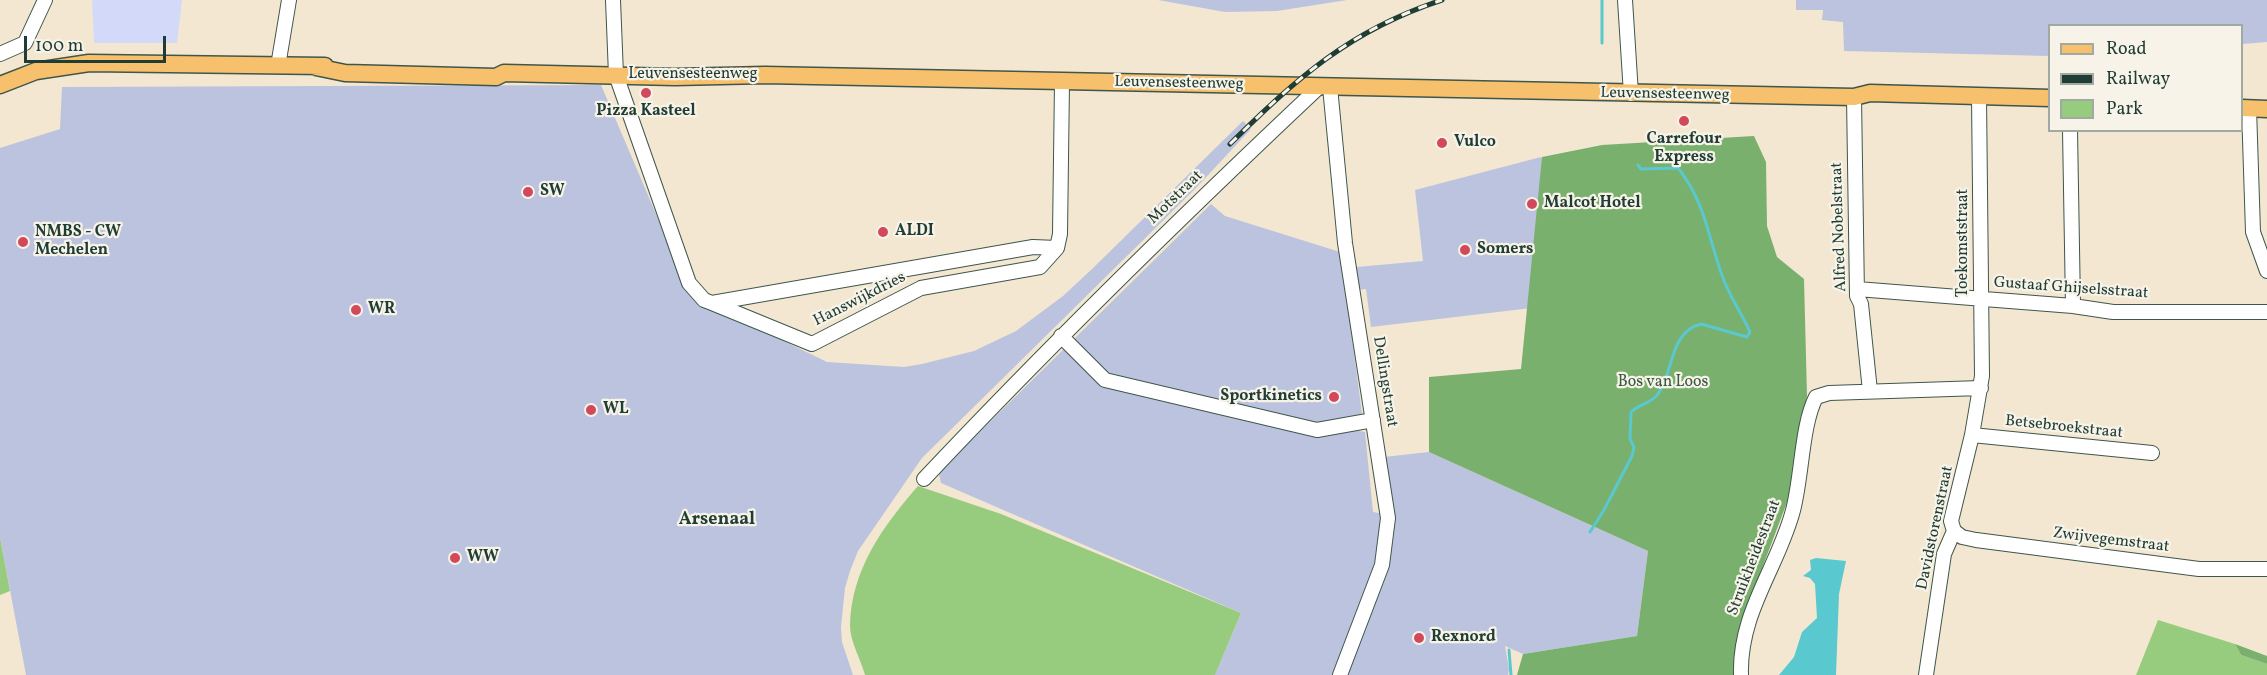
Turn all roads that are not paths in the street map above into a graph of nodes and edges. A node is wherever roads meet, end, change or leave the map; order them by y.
1 (45, 0) edge
2 (289, 0) edge
3 (613, 0) edge
4 (1625, 0) edge
5 (0, 54) edge
6 (89, 63) junction
7 (278, 66) junction
8 (616, 75) junction
9 (0, 77) edge
10 (1062, 83) junction
11 (0, 86) edge
12 (1324, 87) junction
13 (1630, 94) junction
14 (1854, 97) junction
15 (2048, 98) edge
16 (1979, 101) junction
17 (2048, 106) edge
18 (2245, 108) edge
19 (2267, 109) edge
20 (2070, 132) edge
21 (1057, 248) junction
22 (2267, 271) edge
23 (1857, 290) junction
24 (1981, 299) junction
25 (712, 303) junction
26 (2073, 306) junction
27 (2267, 312) edge
28 (1061, 336) junction
29 (1981, 388) junction
30 (1870, 392) junction
31 (1373, 420) junction
32 (1972, 435) junction
33 (2152, 453) dead end
34 (924, 479) dead end
35 (1954, 531) junction
36 (2267, 570) edge
37 (1340, 675) edge
38 (1741, 675) edge
39 (1926, 675) edge

1 - 5 street
2 - 7 street
3 - 8 street, Hanswijkdries
4 - 13 street
6 - 7 main road, Leuvensesteenweg
6 - 9 main road, Leuvensesteenweg
6 - 11 main road, Leuvensesteenweg
7 - 8 main road, Leuvensesteenweg
8 - 10 main road, Leuvensesteenweg
8 - 25 street, Hanswijkdries
10 - 12 main road, Leuvensesteenweg
10 - 21 street
12 - 13 main road, Leuvensesteenweg
12 - 28 street, Motstraat
12 - 31 street, Dellingstraat
13 - 14 main road, Leuvensesteenweg
14 - 16 main road, Leuvensesteenweg
14 - 23 street, Alfred Nobelstraat
15 - 16 main road, Leuvensesteenweg
16 - 17 main road, Leuvensesteenweg
16 - 24 street, Toekomststraat
18 - 19 main road
18 - 22 street
20 - 26 street
21 - 25 street, Hanswijkdries
21 - 25 street, Hanswijkdries
23 - 24 street, Gustaaf Ghijselsstraat
23 - 30 street, Alfred Nobelstraat
24 - 26 street, Gustaaf Ghijselsstraat
24 - 29 street, Toekomststraat
26 - 27 street, Gustaaf Ghijselsstraat
28 - 31 street
28 - 34 street, Motstraat
29 - 30 street
29 - 32 street, Davidstorenstraat
30 - 38 street, Struikheidestraat
31 - 37 street, Dellingstraat
32 - 33 street, Betsebroekstraat
32 - 35 street, Davidstorenstraat
35 - 36 street, Zwijvegemstraat
35 - 39 street, Davidstorenstraat

